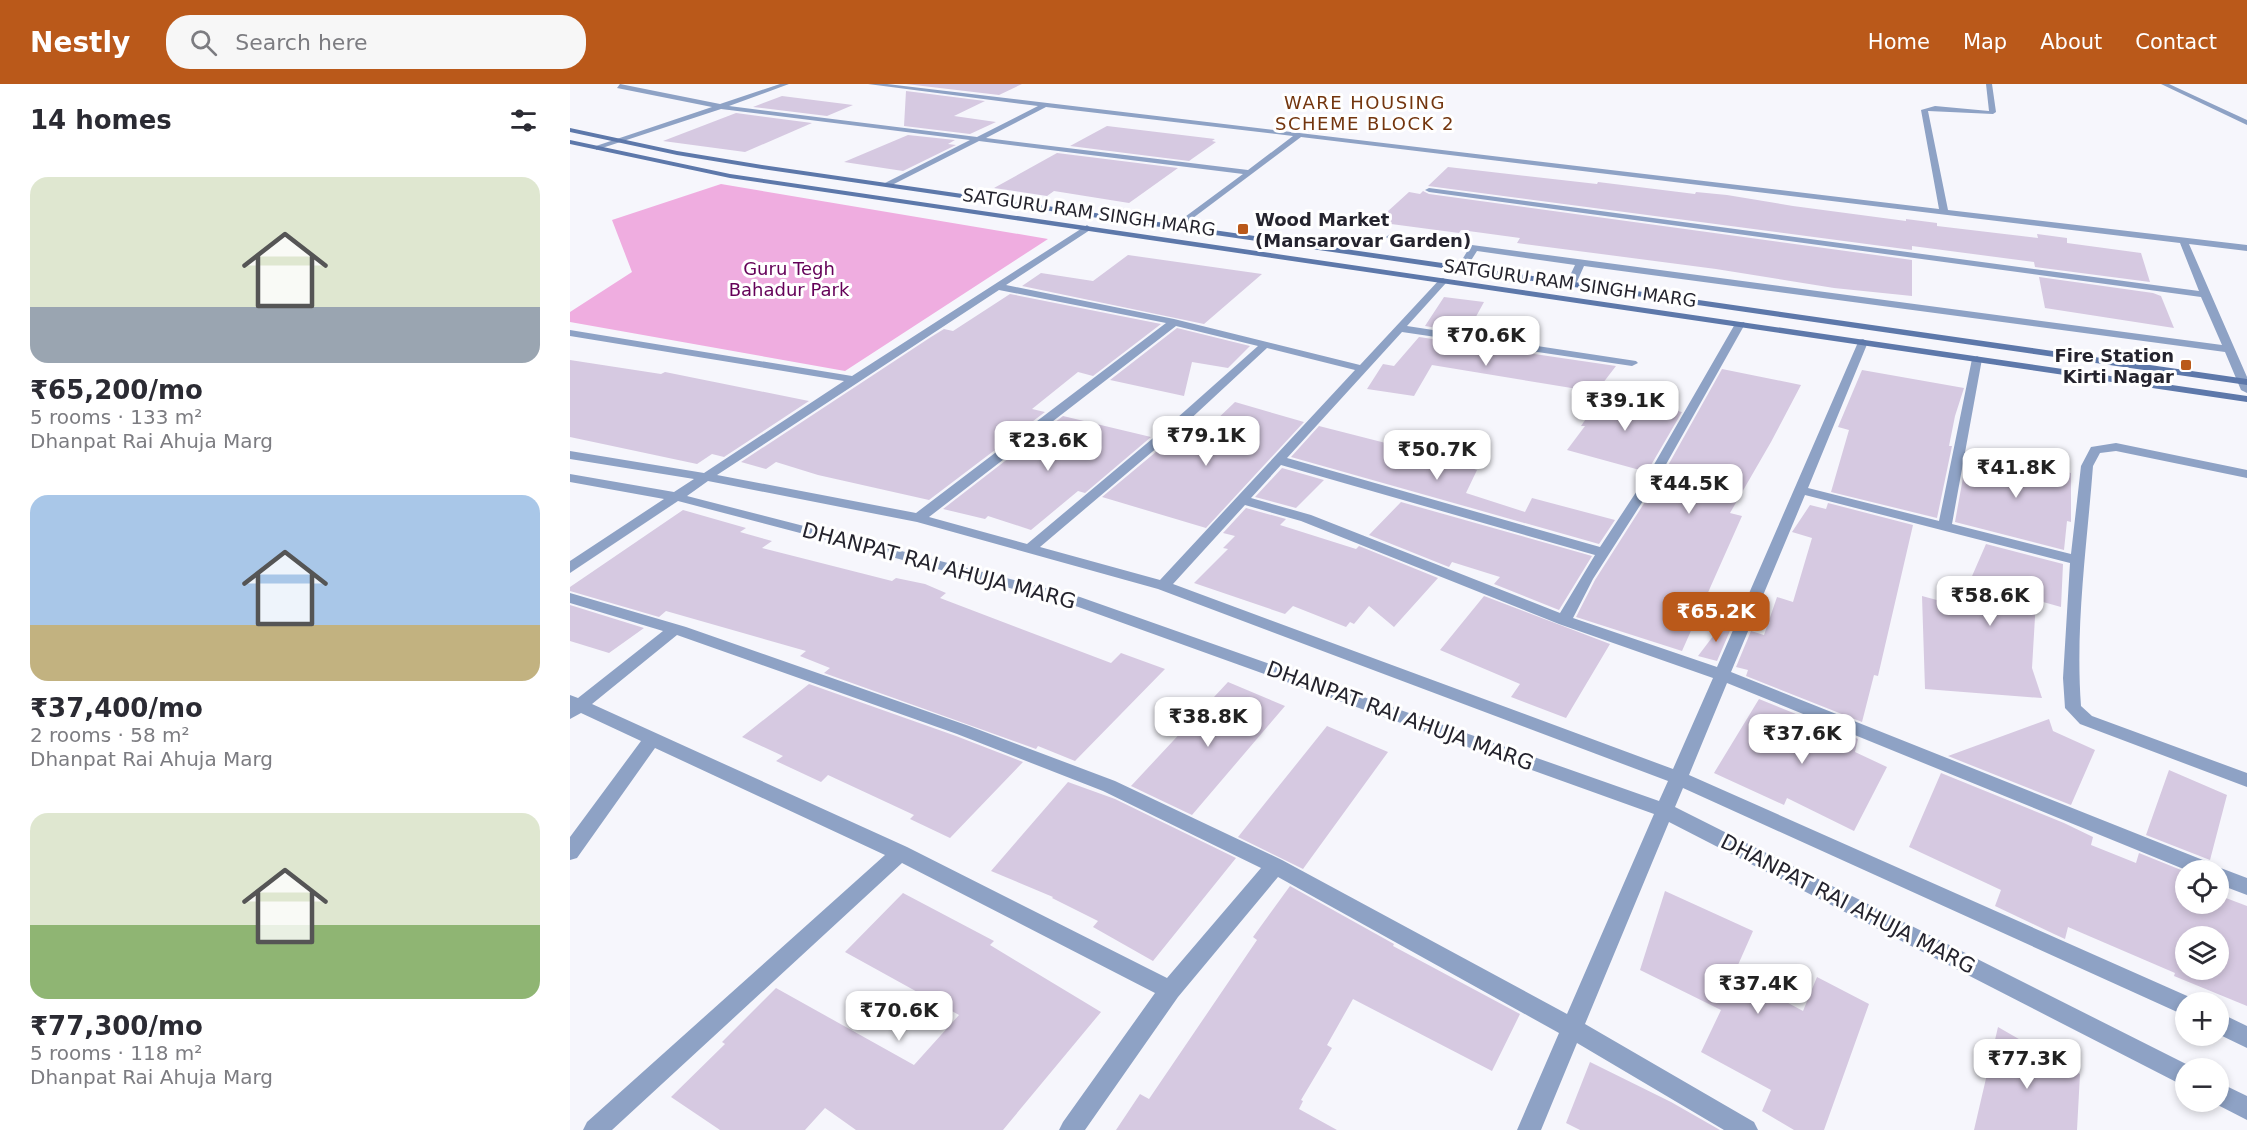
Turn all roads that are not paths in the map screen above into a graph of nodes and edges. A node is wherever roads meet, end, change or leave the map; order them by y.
1 (625, 84) edge
2 (786, 84) edge
3 (871, 84) edge
4 (1989, 84) edge
5 (2164, 84) edge
6 (960, 89) dead end
7 (950, 93) junction
8 (1046, 105) junction
9 (723, 107) junction
10 (2247, 123) edge
11 (570, 130) edge
12 (1301, 134) junction
13 (977, 139) junction
14 (622, 141) junction
15 (570, 142) edge
16 (599, 148) junction
17 (1250, 173) junction
18 (888, 185) junction
19 (1429, 190) dead end
20 (1944, 212) junction
21 (1177, 227) junction
22 (1087, 228) junction
23 (1390, 237) dead end
24 (2183, 240) junction
25 (1474, 248) junction
26 (2247, 248) edge
27 (1581, 262) junction
28 (1462, 268) junction
29 (1443, 281) junction
30 (1572, 284) junction
31 (999, 287) junction
32 (2205, 294) junction
33 (1174, 322) junction
34 (1740, 324) junction
35 (1400, 328) junction
36 (570, 333) edge
37 (1863, 342) junction
38 (1265, 345) junction
39 (2229, 349) junction
40 (1977, 359) junction
41 (1632, 363) dead end
42 (1363, 369) junction
43 (855, 380) junction
44 (2246, 385) edge
45 (2247, 399) edge
46 (570, 455) edge
47 (1279, 460) junction
48 (2247, 474) edge
49 (707, 477) junction
50 (570, 478) edge
51 (1801, 490) junction
52 (677, 497) junction
53 (1242, 500) junction
54 (919, 518) junction
55 (1945, 527) junction
56 (1031, 548) junction
57 (1605, 553) junction
58 (2077, 560) junction
59 (570, 568) edge
60 (1162, 586) junction
61 (570, 598) edge
62 (1564, 620) junction
63 (675, 630) junction
64 (1722, 675) junction
65 (573, 706) edge
66 (653, 738) junction
67 (1679, 778) junction
68 (2247, 780) edge
69 (1665, 811) junction
70 (570, 852) edge
71 (900, 853) junction
72 (2181, 860) edge
73 (1275, 866) junction
74 (2229, 880) edge
75 (2247, 887) edge
76 (1170, 990) junction
77 (2175, 1001) edge
78 (2229, 1028) edge
79 (1573, 1029) junction
80 (2247, 1037) edge
81 (2175, 1070) edge
82 (2229, 1099) edge
83 (2247, 1108) edge
84 (595, 1130) edge
85 (1071, 1130) edge
86 (1529, 1130) edge
87 (1746, 1130) edge

1 - 9 street
2 - 9 street
3 - 7 street
4 - 20 street
5 - 10 street
6 - 7 street
7 - 8 street
8 - 12 street
8 - 13 street
9 - 13 street
9 - 14 street
11 - 14 main road, SATGURU RAM SINGH MARG
12 - 17 street
12 - 20 street
13 - 17 street
13 - 18 street
14 - 16 street
14 - 18 main road, SATGURU RAM SINGH MARG
15 - 16 main road, SATGURU RAM SINGH MARG
16 - 22 main road, SATGURU RAM SINGH MARG
17 - 21 street
18 - 21 main road, SATGURU RAM SINGH MARG
19 - 32 street
20 - 24 street
21 - 28 main road, SATGURU RAM SINGH MARG
22 - 29 main road, SATGURU RAM SINGH MARG
22 - 31 street
23 - 25 street
24 - 26 street
24 - 32 street
25 - 27 street
25 - 28 street
27 - 30 street
27 - 39 street
28 - 30 main road, SATGURU RAM SINGH MARG
29 - 34 main road, SATGURU RAM SINGH MARG
29 - 35 street
30 - 44 main road, SATGURU RAM SINGH MARG
31 - 33 street
31 - 43 street
32 - 39 street
33 - 38 street
33 - 54 street
34 - 37 main road, SATGURU RAM SINGH MARG
34 - 57 street
35 - 41 street
35 - 42 street
36 - 43 street
37 - 40 main road, SATGURU RAM SINGH MARG
37 - 51 street
38 - 42 street
38 - 56 street
39 - 44 street
40 - 45 main road, SATGURU RAM SINGH MARG
40 - 55 street
42 - 47 street
43 - 49 street
46 - 49 street, DHANPAT RAI AHUJA MARG
47 - 53 street
47 - 57 street
48 - 58 street
49 - 52 street
49 - 54 street, DHANPAT RAI AHUJA MARG
50 - 52 street, DHANPAT RAI AHUJA MARG
51 - 55 street
51 - 64 street
52 - 59 street
52 - 69 street, DHANPAT RAI AHUJA MARG
53 - 60 street
53 - 62 street
54 - 56 street, DHANPAT RAI AHUJA MARG
55 - 58 street
56 - 60 street, DHANPAT RAI AHUJA MARG
57 - 62 street
58 - 68 street
60 - 67 street, DHANPAT RAI AHUJA MARG
61 - 63 street
62 - 64 street
63 - 65 street
63 - 73 street
64 - 67 street
64 - 72 street
65 - 66 street
66 - 70 street
66 - 71 street
67 - 69 street
67 - 77 street, DHANPAT RAI AHUJA MARG
69 - 79 street
69 - 81 street, DHANPAT RAI AHUJA MARG
71 - 76 street
71 - 84 street
73 - 76 street
73 - 79 street
74 - 75 street
76 - 85 street
78 - 80 street
79 - 86 street
79 - 87 street
82 - 83 street

